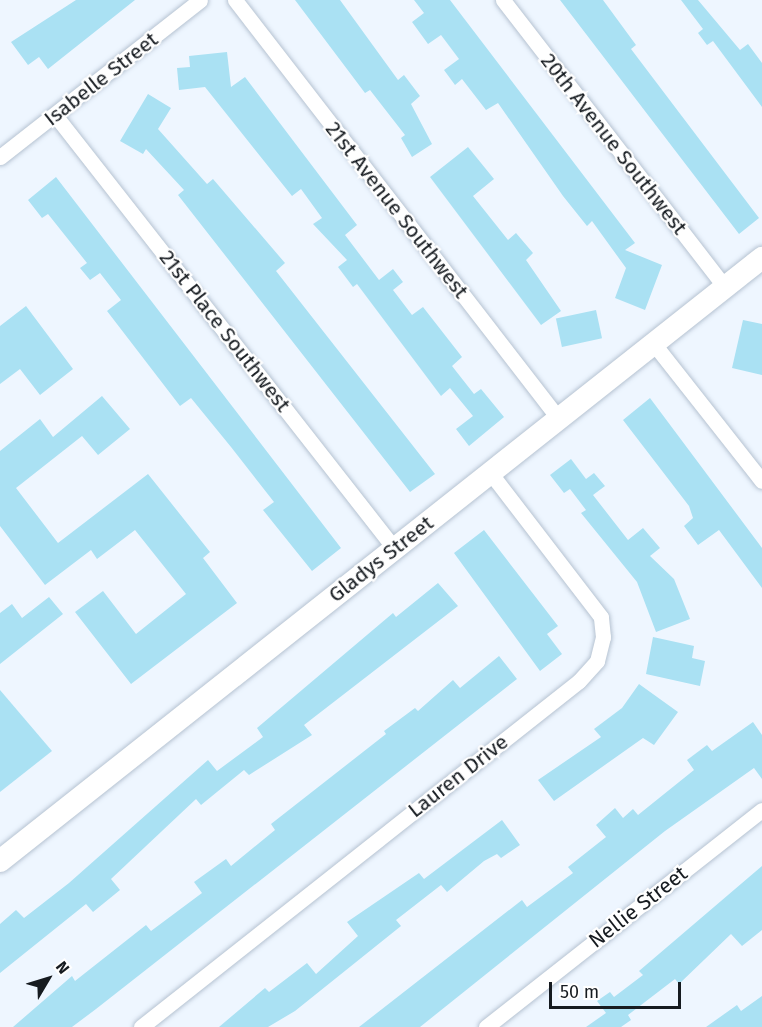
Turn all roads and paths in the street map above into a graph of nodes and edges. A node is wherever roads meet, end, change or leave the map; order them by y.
1 (200, 0) edge
2 (235, 0) edge
3 (503, 0) edge
4 (55, 115) junction
5 (0, 157) edge
6 (762, 258) edge
7 (725, 287) junction
8 (654, 344) junction
9 (559, 419) junction
10 (492, 475) junction
11 (762, 481) edge
12 (394, 548) junction
13 (762, 810) edge
14 (0, 861) edge
15 (141, 1027) edge
16 (486, 1027) edge

1 - 4 street, Isabelle Street
2 - 9 street, 21st Avenue Southwest
3 - 7 street, 20th Avenue Southwest
4 - 5 street, Isabelle Street
4 - 12 street, 21st Place Southwest
6 - 7 street, Gladys Street
7 - 8 street, Gladys Street
8 - 9 street, Gladys Street
8 - 11 street
9 - 10 street, Gladys Street
10 - 12 street, Gladys Street
10 - 15 street, Lauren Drive
12 - 14 street, Gladys Street
13 - 16 street, Nellie Street

